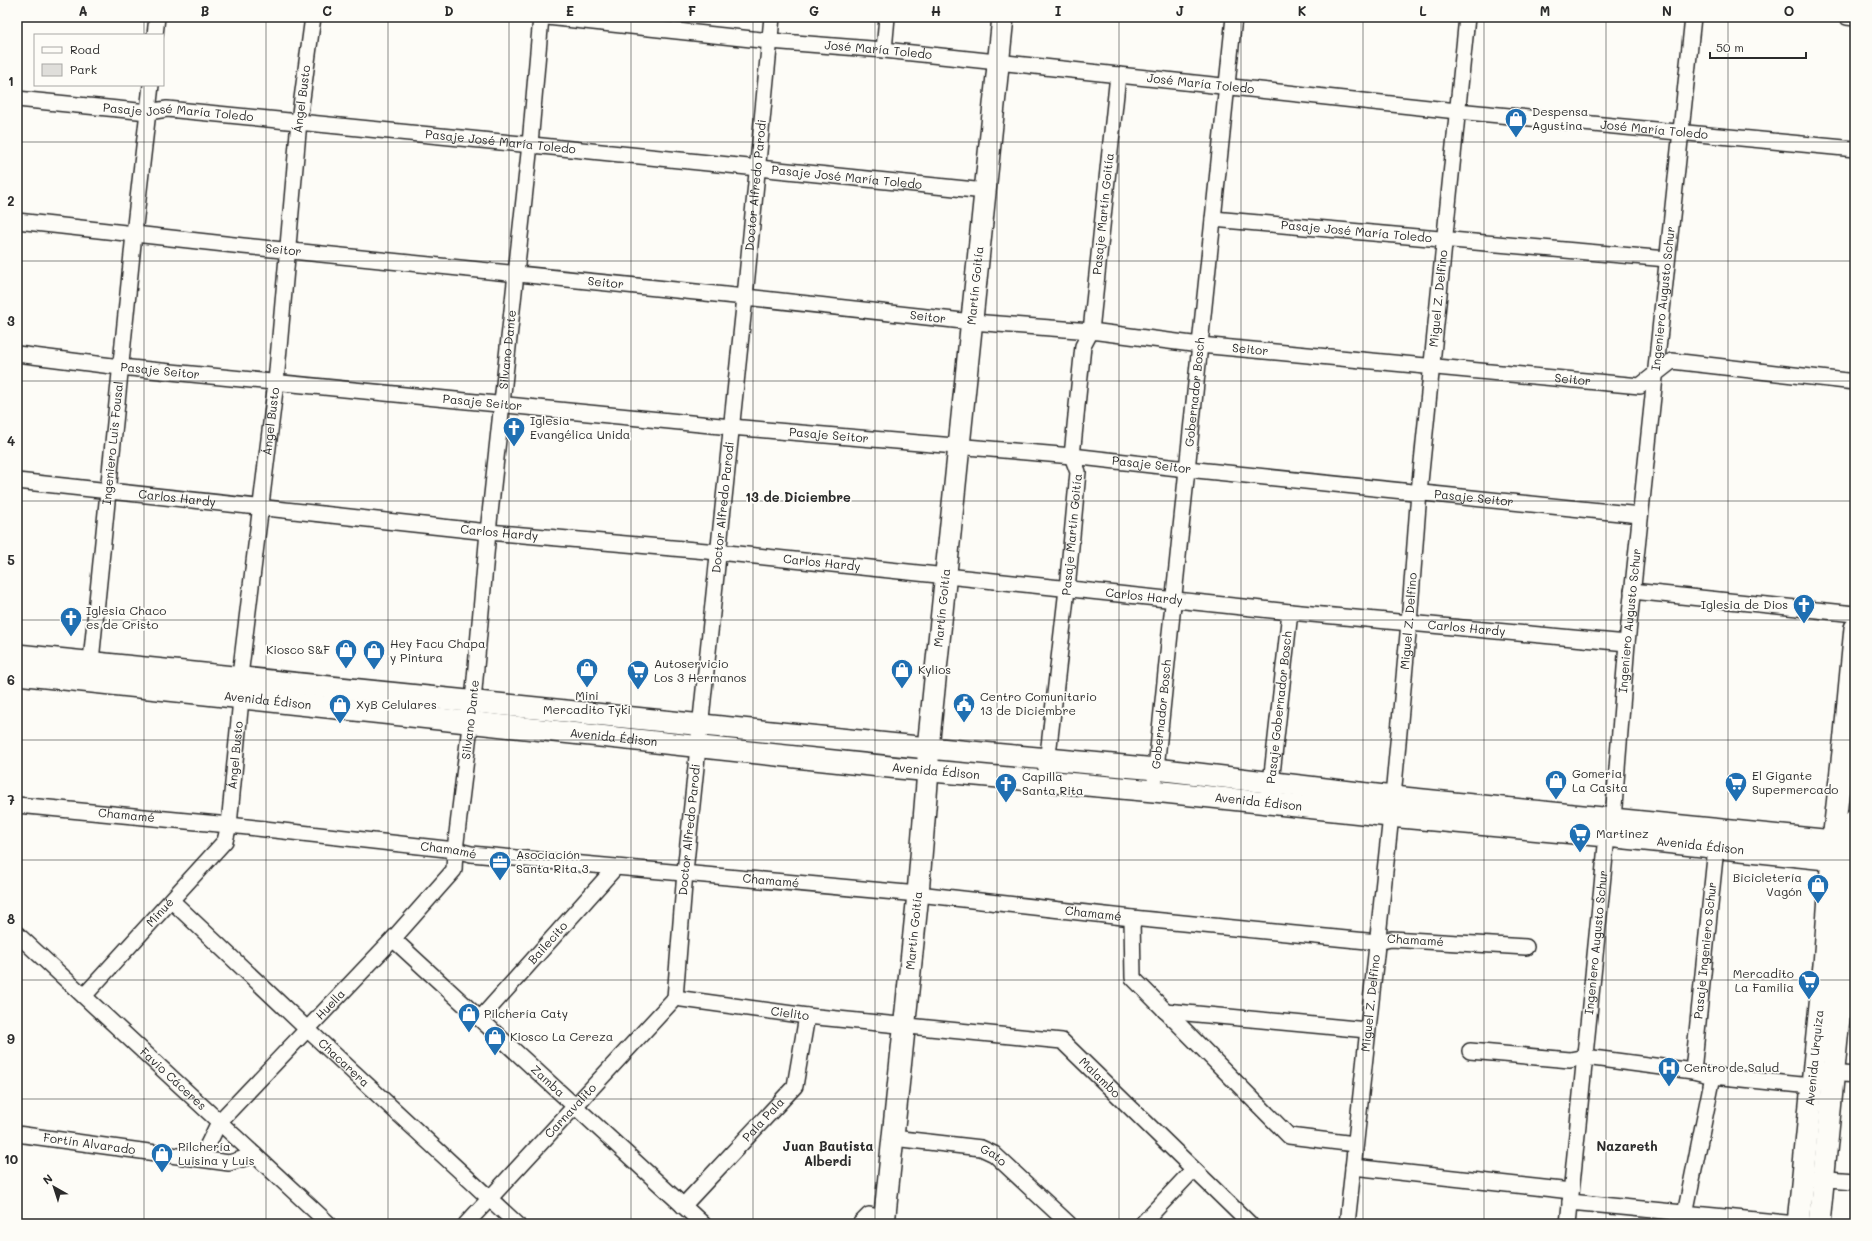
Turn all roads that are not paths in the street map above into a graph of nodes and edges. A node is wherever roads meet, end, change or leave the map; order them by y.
1 (157, 17) edge
2 (313, 17) edge
3 (541, 17) edge
4 (547, 17) edge
5 (772, 17) edge
6 (887, 17) edge
7 (1004, 17) edge
8 (1234, 17) edge
9 (1467, 17) edge
10 (1693, 17) edge
11 (1847, 17) edge
12 (1855, 18) edge
13 (155, 34) edge
14 (770, 41) junction
15 (884, 50) junction
16 (999, 62) junction
17 (1118, 75) junction
18 (151, 86) edge
19 (1227, 86) junction
20 (17, 99) edge
21 (1457, 111) junction
22 (148, 112) junction
23 (299, 121) junction
24 (1681, 133) junction
25 (530, 144) junction
26 (1855, 149) edge
27 (757, 170) junction
28 (985, 191) junction
29 (1213, 219) junction
30 (17, 221) edge
31 (134, 234) junction
32 (1446, 240) junction
33 (286, 250) junction
34 (1667, 259) junction
35 (515, 274) junction
36 (745, 296) junction
37 (972, 322) junction
38 (1091, 331) junction
39 (1200, 345) junction
40 (17, 354) edge
41 (1432, 366) junction
42 (120, 367) junction
43 (1655, 373) junction
44 (276, 382) junction
45 (1855, 382) edge
46 (501, 403) junction
47 (731, 427) junction
48 (959, 446) junction
49 (1072, 456) junction
50 (1186, 469) junction
51 (17, 481) edge
52 (108, 490) junction
53 (1419, 492) junction
54 (259, 507) junction
55 (1640, 515) junction
56 (488, 532) junction
57 (718, 552) junction
58 (945, 576) junction
59 (1067, 589) junction
60 (1632, 591) junction
61 (1173, 600) junction
62 (1290, 612) junction
63 (1855, 614) edge
64 (1409, 623) junction
65 (1855, 628) edge
66 (1627, 642) junction
67 (17, 655) edge
68 (90, 672) junction
69 (17, 674) edge
70 (240, 676) junction
71 (241, 698) junction
72 (473, 701) junction
73 (471, 721) junction
74 (699, 724) junction
75 (1850, 734) edge
76 (698, 746) junction
77 (928, 748) junction
78 (1046, 759) junction
79 (1156, 769) junction
80 (928, 771) junction
81 (1045, 781) junction
82 (1271, 782) junction
83 (1154, 791) junction
84 (1269, 803) junction
85 (17, 805) edge
86 (1392, 806) junction
87 (1855, 820) edge
88 (229, 825) junction
89 (1610, 827) junction
90 (1717, 838) junction
91 (1854, 840) edge
92 (455, 850) junction
93 (1843, 856) edge
94 (615, 868) junction
95 (685, 872) junction
96 (918, 894) junction
97 (172, 901) junction
98 (1132, 918) junction
99 (17, 934) edge
100 (393, 939) junction
101 (1377, 942) junction
102 (1526, 947) dead end
103 (1841, 966) edge
104 (84, 996) junction
105 (675, 998) junction
106 (1165, 1012) junction
107 (808, 1016) junction
108 (480, 1019) junction
109 (904, 1027) junction
110 (307, 1029) junction
111 (1368, 1030) junction
112 (1470, 1052) dead end
113 (1585, 1057) junction
114 (1693, 1071) junction
115 (1832, 1073) junction
116 (1855, 1075) edge
117 (1713, 1076) junction
118 (1811, 1086) junction
119 (576, 1107) junction
120 (219, 1122) junction
121 (17, 1134) edge
122 (893, 1138) junction
123 (1355, 1144) junction
124 (255, 1155) junction
125 (200, 1159) junction
126 (1353, 1168) junction
127 (1193, 1170) junction
128 (1803, 1177) junction
129 (1823, 1178) junction
130 (1855, 1182) edge
131 (1570, 1197) junction
132 (490, 1199) junction
133 (683, 1206) junction
134 (1684, 1218) edge
135 (886, 1222) edge
136 (329, 1224) edge
137 (466, 1224) edge
138 (517, 1224) edge
139 (703, 1224) edge
140 (860, 1224) edge
141 (1069, 1224) edge
142 (1142, 1224) edge
143 (1250, 1224) edge
144 (1347, 1224) edge
145 (1568, 1224) edge
146 (1797, 1224) edge
147 (1818, 1224) edge

1 - 13 street
2 - 23 street, Ángel Busto
3 - 25 street, Silvano Dante
4 - 14 street, José María Toledo
5 - 14 street, Doctor Alfredo Parodi
6 - 15 street
7 - 16 main road, Martín Goitía
8 - 19 street, Gobernador Bosch
9 - 21 street, Miguel Z. Delfino
10 - 24 street, Ingeniero Augusto Schur
11 - 12 street
14 - 15 street, José María Toledo
14 - 27 street, Doctor Alfredo Parodi
15 - 16 street, José María Toledo
16 - 17 street, José María Toledo
16 - 28 main road, Martín Goitía
17 - 19 street, José María Toledo
17 - 38 street, Pasaje Martín Goitía
18 - 22 street, Ingeniero Luis Fousal
19 - 21 street, José María Toledo
19 - 29 street, Gobernador Bosch
20 - 22 street, Pasaje José María Toledo
21 - 24 street, José María Toledo
21 - 32 street, Miguel Z. Delfino
22 - 23 street, Pasaje José María Toledo
22 - 31 street, Ingeniero Luis Fousal
23 - 25 street, Pasaje José María Toledo
23 - 33 street, Ángel Busto
24 - 26 street, José María Toledo
24 - 34 street, Ingeniero Augusto Schur
25 - 27 street, Pasaje José María Toledo
25 - 35 street, Silvano Dante
27 - 28 street, Pasaje José María Toledo
27 - 36 street, Doctor Alfredo Parodi
28 - 37 main road, Martín Goitía
29 - 32 street, Pasaje José María Toledo
29 - 39 street, Gobernador Bosch
30 - 31 street, Seitor
31 - 33 street, Seitor
31 - 42 street, Ingeniero Luis Fousal
32 - 34 street, Pasaje José María Toledo
32 - 41 street, Miguel Z. Delfino
33 - 35 street, Seitor
33 - 44 street, Ángel Busto
34 - 43 street, Ingeniero Augusto Schur
35 - 36 street, Seitor
35 - 46 street, Silvano Dante
36 - 37 street, Seitor
36 - 47 street, Doctor Alfredo Parodi
37 - 38 street, Seitor
37 - 48 main road, Martín Goitía
38 - 39 street, Seitor
38 - 49 street, Pasaje Martín Goitía
39 - 41 street, Seitor
39 - 50 street, Gobernador Bosch
40 - 42 street, Pasaje Seitor
41 - 43 street, Seitor
41 - 53 street, Miguel Z. Delfino
42 - 44 street, Pasaje Seitor
42 - 52 street, Ingeniero Luis Fousal
43 - 45 street, Seitor
43 - 55 street, Ingeniero Augusto Schur
44 - 46 street, Pasaje Seitor
44 - 54 street, Ángel Busto
46 - 47 street, Pasaje Seitor
46 - 56 street, Silvano Dante
47 - 48 street, Pasaje Seitor
47 - 57 street, Doctor Alfredo Parodi
48 - 49 street, Pasaje Seitor
48 - 58 main road, Martín Goitía
49 - 50 street, Pasaje Seitor
49 - 59 street, Pasaje Martín Goitía
50 - 53 street, Pasaje Seitor
50 - 61 street, Gobernador Bosch
51 - 52 street, Carlos Hardy
52 - 54 street, Carlos Hardy
52 - 68 street, Ingeniero Luis Fousal
53 - 55 street, Pasaje Seitor
53 - 64 street, Miguel Z. Delfino
54 - 56 street, Carlos Hardy
54 - 70 street, Ángel Busto
55 - 60 street, Ingeniero Augusto Schur
56 - 57 street, Carlos Hardy
56 - 72 street, Silvano Dante
57 - 58 street, Carlos Hardy
57 - 74 street, Doctor Alfredo Parodi
58 - 59 street, Carlos Hardy
58 - 77 main road, Martín Goitía
59 - 61 street, Carlos Hardy
59 - 78 street, Pasaje Martín Goitía
60 - 63 street
60 - 66 street, Ingeniero Augusto Schur
61 - 62 street, Carlos Hardy
61 - 79 street, Gobernador Bosch
62 - 64 street, Carlos Hardy
62 - 82 street, Pasaje Gobernador Bosch
64 - 66 street, Carlos Hardy
64 - 86 street, Miguel Z. Delfino
65 - 75 main road, Avenida Urquiza
66 - 89 street, Ingeniero Augusto Schur
67 - 68 main road, Avenida Édison
68 - 69 main road, Avenida Édison
68 - 70 main road, Avenida Édison
68 - 71 main road, Avenida Édison
70 - 71 street, Ángel Busto
70 - 72 main road, Avenida Édison
71 - 73 main road, Avenida Édison
71 - 88 street, Ángel Busto
72 - 73 street, Silvano Dante
72 - 74 main road, Avenida Édison
73 - 76 main road, Avenida Édison
73 - 92 street, Silvano Dante
74 - 76 street, Doctor Alfredo Parodi
74 - 77 main road, Avenida Édison
75 - 93 main road, Avenida Urquiza
76 - 80 main road, Avenida Édison
76 - 95 street, Doctor Alfredo Parodi
77 - 78 main road, Avenida Édison
77 - 80 main road, Martín Goitía
78 - 79 main road, Avenida Édison
78 - 81 street, Pasaje Martín Goitía
79 - 82 main road, Avenida Édison
79 - 83 street, Gobernador Bosch
80 - 81 main road, Avenida Édison
80 - 96 main road, Martín Goitía
81 - 83 main road, Avenida Édison
82 - 84 street, Pasaje Gobernador Bosch
82 - 86 main road, Avenida Édison
83 - 84 main road, Avenida Édison
84 - 86 main road, Avenida Édison
85 - 88 street, Chamamé
86 - 89 main road, Avenida Édison
86 - 101 street, Miguel Z. Delfino
87 - 91 main road
88 - 92 street, Chamamé
88 - 97 street, Minué
89 - 90 main road, Avenida Édison
89 - 113 street, Ingeniero Augusto Schur
90 - 93 main road, Avenida Édison
90 - 114 street, Pasaje Ingeniero Schur
91 - 93 main road, Avenida Édison
92 - 94 street, Chamamé
92 - 100 street, Huella
93 - 103 main road, Avenida Urquiza
94 - 95 street, Chamamé
94 - 108 street, Bailecito
95 - 96 street, Chamamé
95 - 105 street, Doctor Alfredo Parodi
96 - 98 street, Chamamé
96 - 109 main road, Martín Goitía
97 - 104 street, Minué
97 - 110 street, Chacarera
98 - 101 street, Chamamé
98 - 106 street
99 - 104 street, Favio Cáceres
100 - 108 street, Zamba
100 - 110 street, Huella
101 - 102 street, Chamamé
101 - 111 street, Miguel Z. Delfino
103 - 115 main road, Avenida Urquiza
103 - 118 main road, Avenida Urquiza
104 - 120 street, Favio Cáceres
105 - 107 street, Cielito
105 - 119 street, Carnavalito
106 - 111 street
106 - 123 street
107 - 109 street, Cielito
107 - 133 street, Pala Pala
108 - 119 street, Zamba
109 - 122 main road, Martín Goitía
109 - 127 street, Malambo
110 - 120 street, Huella
110 - 132 street, Chacarera
111 - 123 street, Miguel Z. Delfino
112 - 113 street
113 - 114 street
113 - 131 street, Ingeniero Augusto Schur
114 - 117 street
115 - 116 street
115 - 118 street
115 - 129 main road, Avenida Urquiza
117 - 118 street
117 - 134 street
118 - 128 main road, Avenida Urquiza
119 - 132 street, Carnavalito
119 - 133 street, Zamba
120 - 124 street, Favio Cáceres
120 - 125 street, Huella
121 - 125 street, Fortín Alvarado
122 - 135 main road, Martín Goitía
122 - 141 street, Gato
123 - 126 street, Miguel Z. Delfino
124 - 125 street, Fortín Alvarado
124 - 136 street, Favio Cáceres
126 - 131 street
126 - 144 street, Miguel Z. Delfino
127 - 142 street
127 - 143 street, Malambo
128 - 129 street
128 - 146 main road, Avenida Urquiza
129 - 130 street
129 - 147 main road, Avenida Urquiza
131 - 134 street
131 - 145 street, Ingeniero Augusto Schur
132 - 137 street, Carnavalito
132 - 138 street, Chacarera
133 - 139 street, Zamba
134 - 146 street
135 - 140 street

